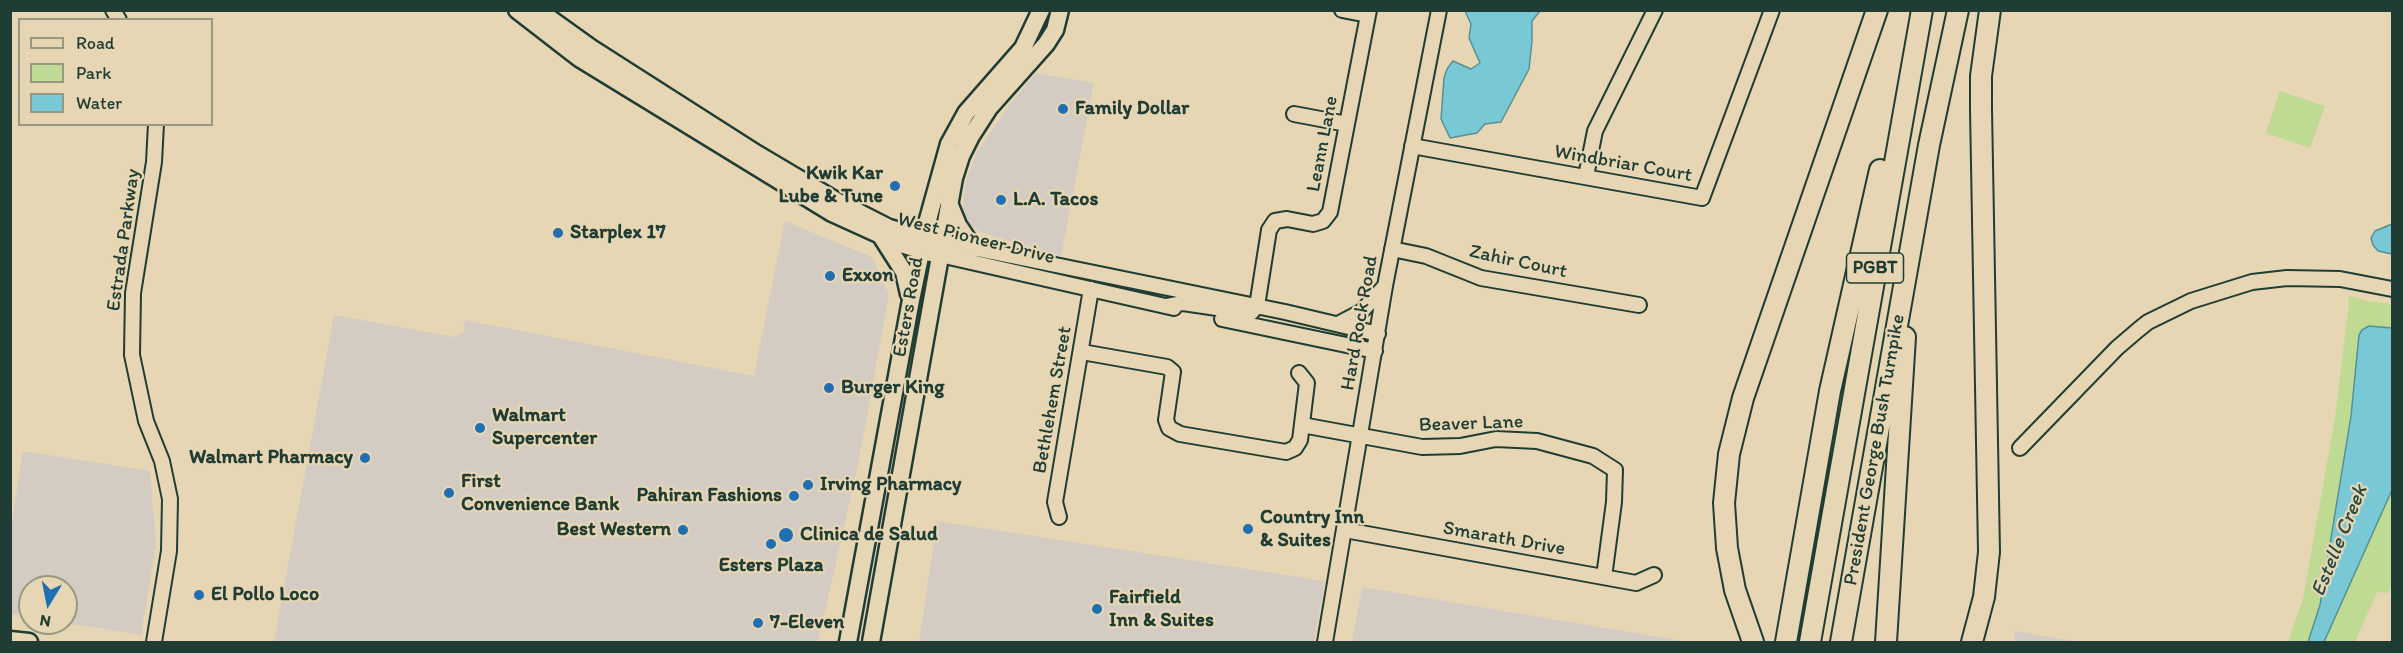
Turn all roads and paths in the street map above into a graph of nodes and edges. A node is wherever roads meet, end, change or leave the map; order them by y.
1 (517, 10) edge
2 (538, 10) edge
3 (1041, 10) edge
4 (1060, 10) edge
5 (1342, 10) edge
6 (1439, 10) edge
7 (1655, 10) edge
8 (1772, 10) edge
9 (1877, 10) edge
10 (1922, 10) edge
11 (1958, 10) edge
12 (1990, 10) edge
13 (1369, 13) edge
14 (1907, 91) junction
15 (1294, 114) dead end
16 (1347, 124) junction
17 (156, 126) edge
18 (1412, 146) junction
19 (1586, 176) junction
20 (940, 203) junction
21 (885, 232) junction
22 (922, 244) junction
23 (941, 249) junction
24 (974, 249) junction
25 (1392, 249) junction
26 (1906, 272) junction
27 (1116, 278) junction
28 (1053, 281) junction
29 (1385, 286) junction
30 (1091, 289) junction
31 (2392, 289) edge
32 (910, 300) junction
33 (1639, 305) dead end
34 (1167, 306) junction
35 (1257, 306) junction
36 (1338, 324) junction
37 (1378, 334) junction
38 (1375, 351) junction
39 (1082, 352) junction
40 (1299, 373) dead end
41 (1302, 425) junction
42 (1360, 437) junction
43 (885, 440) junction
44 (906, 444) junction
45 (2020, 448) dead end
46 (896, 504) junction
47 (1059, 517) dead end
48 (1345, 530) junction
49 (860, 573) junction
50 (1654, 575) dead end
51 (883, 577) junction
52 (1604, 577) junction
53 (10, 640) edge
54 (29, 642) edge
55 (154, 642) edge
56 (848, 642) edge
57 (865, 642) edge
58 (871, 642) edge
59 (1325, 642) edge
60 (1753, 642) edge
61 (1785, 642) edge
62 (1810, 642) edge
63 (1841, 642) edge
64 (1886, 642) edge
65 (1972, 642) edge

1 - 21 main road, West Pioneer Drive
2 - 21 main road, West Pioneer Drive
3 - 20 main road, Esters Road
4 - 20 main road, Esters Road
5 - 13 street
6 - 18 street, Hard Rock Road
7 - 19 street
8 - 19 street, Windbriar Court
9 - 60 highway
10 - 14 highway, President George Bush Turnpike / PGBT
11 - 26 highway, President George Bush Turnpike / PGBT
12 - 65 highway
13 - 16 street, Leann Lane
14 - 61 highway
14 - 62 highway, President George Bush Turnpike / PGBT
15 - 16 street
16 - 35 street, Leann Lane
17 - 55 street, Estrada Parkway
18 - 19 street, Windbriar Court
18 - 25 street, Hard Rock Road
20 - 21 main road
20 - 22 main road, Esters Road
20 - 23 main road, Esters Road
20 - 24 main road
21 - 22 main road, West Pioneer Drive
21 - 32 main road
22 - 23 main road, West Pioneer Drive
22 - 32 main road, Esters Road
23 - 24 street, West Pioneer Drive
23 - 28 street, West Pioneer Drive
23 - 44 main road, Esters Road
24 - 27 street, West Pioneer Drive
25 - 29 street, Hard Rock Road
25 - 33 street, Zahir Court
26 - 63 highway, President George Bush Turnpike / PGBT
26 - 64 highway
27 - 28 street
27 - 35 street, West Pioneer Drive
28 - 30 street, West Pioneer Drive
29 - 36 street
29 - 37 street, Hard Rock Road
30 - 34 street, West Pioneer Drive
30 - 39 street, Bethlehem Street
31 - 45 street
32 - 43 main road, Esters Road
34 - 35 street
34 - 38 street, West Pioneer Drive
35 - 36 street, West Pioneer Drive
36 - 37 street, West Pioneer Drive
37 - 38 street, Hard Rock Road
38 - 42 street, Hard Rock Road
39 - 41 street
39 - 47 street, Bethlehem Street
40 - 41 street
41 - 42 street
42 - 48 street, Hard Rock Road
42 - 52 street, Beaver Lane
43 - 44 main road
43 - 46 main road
43 - 49 main road, Esters Road
44 - 46 main road, Esters Road
46 - 51 main road, Esters Road
48 - 52 street, Smarath Drive
48 - 59 street, Hard Rock Road
49 - 51 main road
49 - 56 main road, Esters Road
49 - 57 main road
50 - 52 street, Smarath Drive
51 - 58 main road, Esters Road
53 - 54 main road

